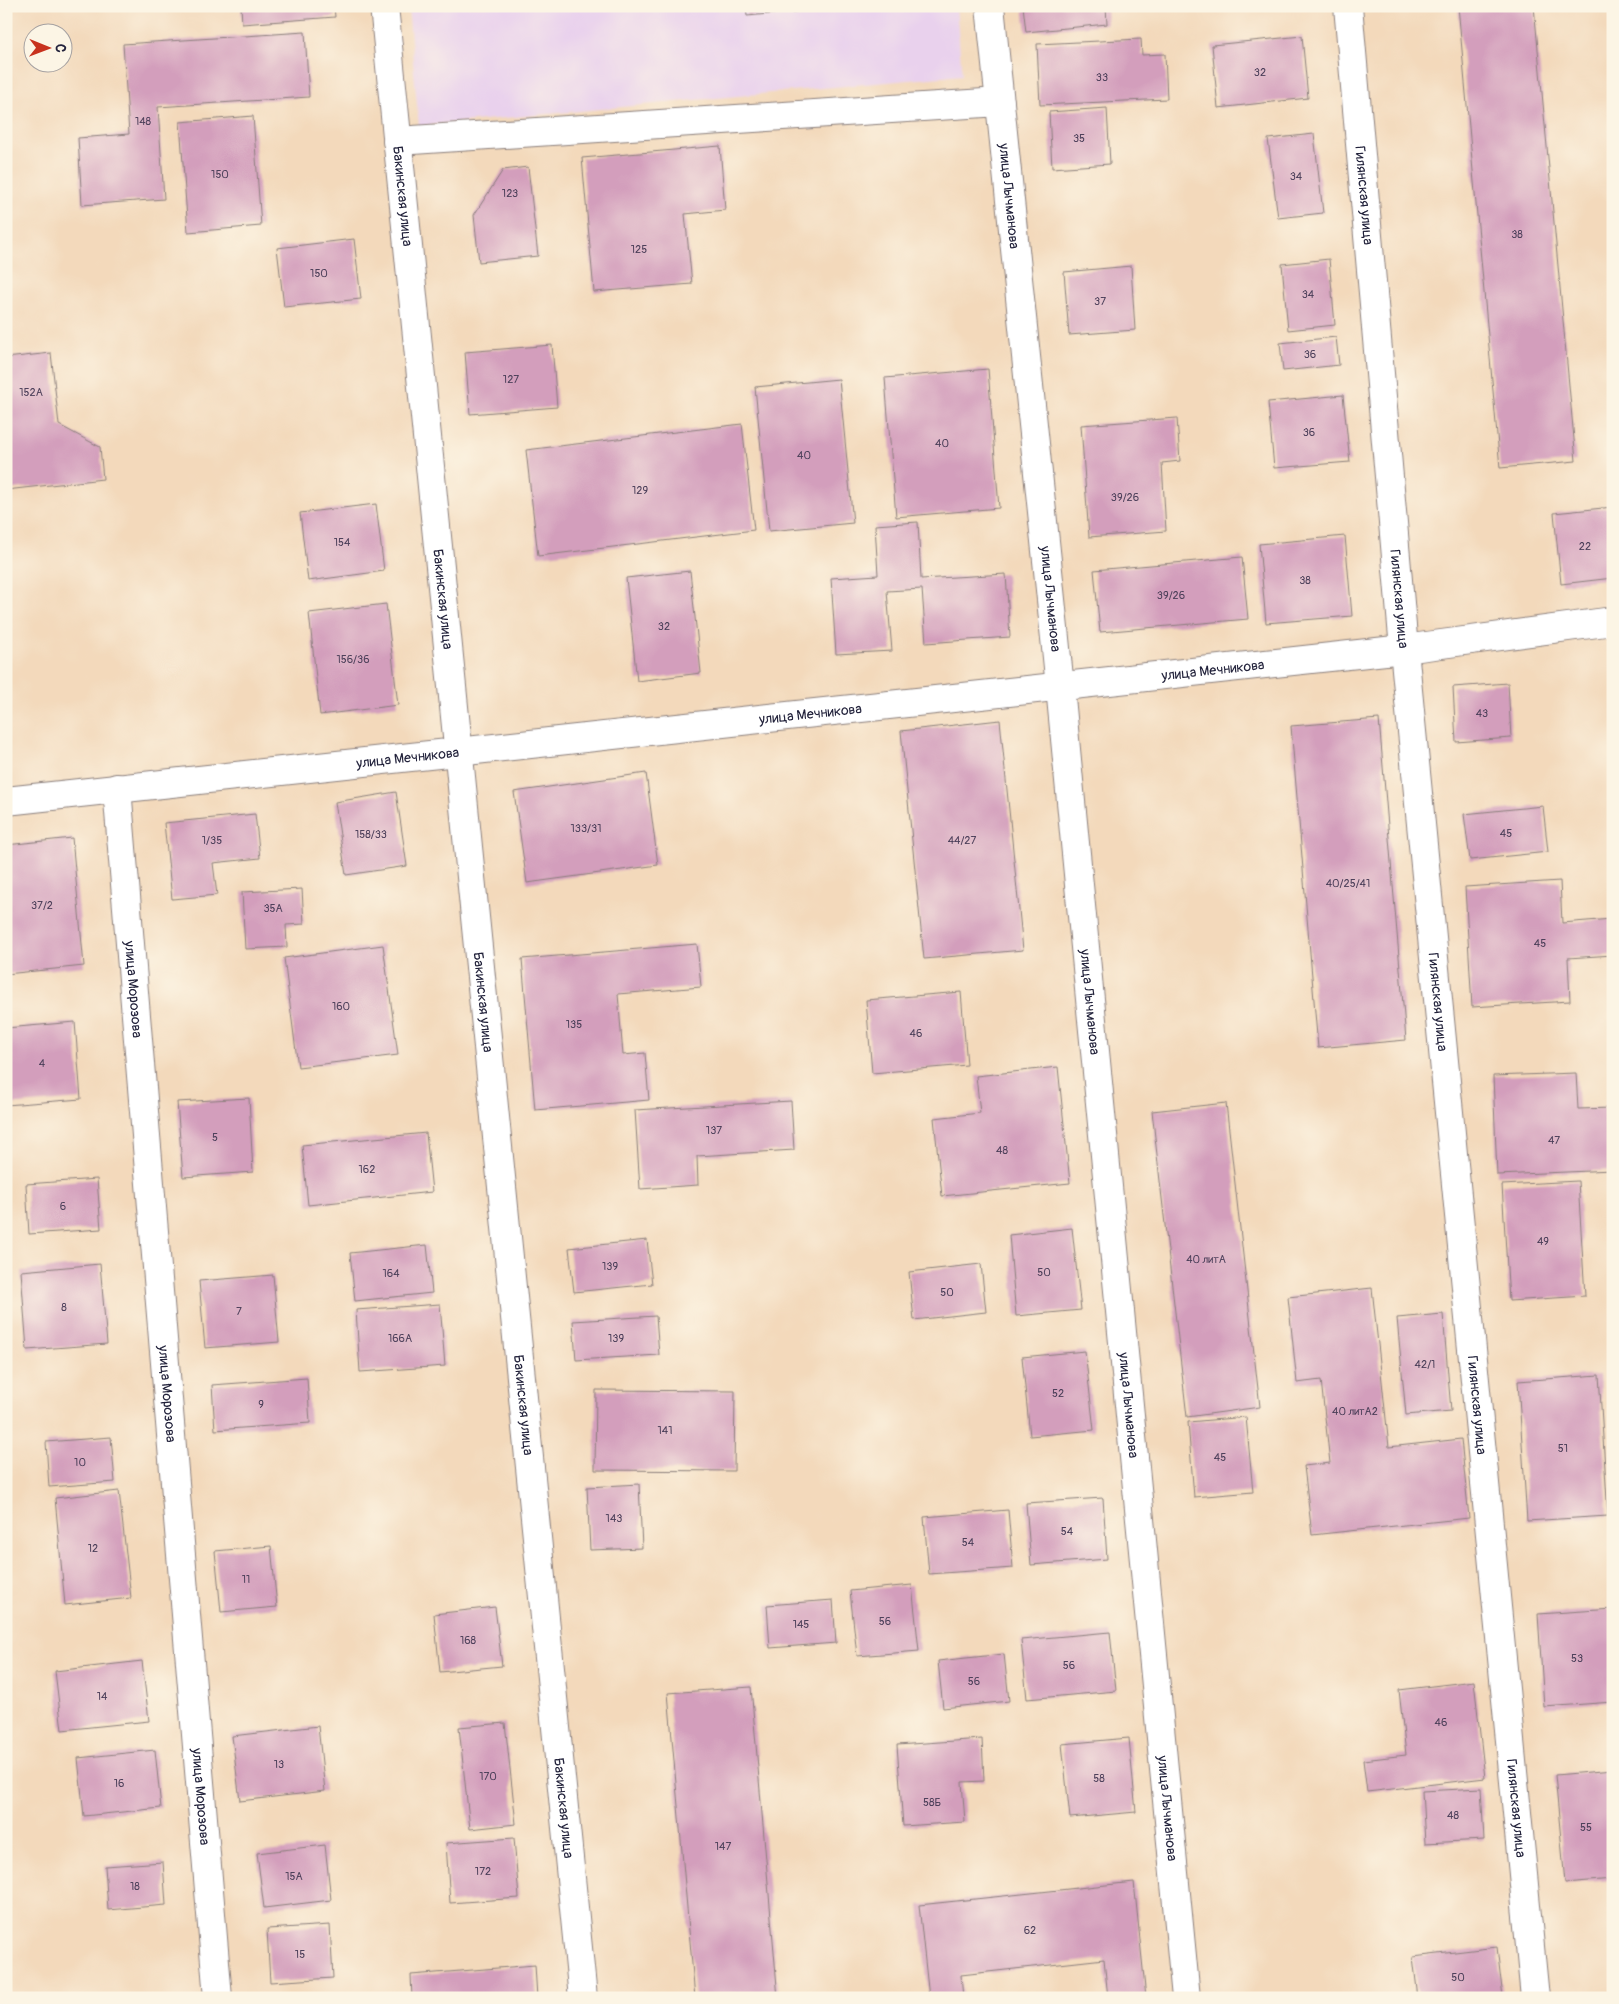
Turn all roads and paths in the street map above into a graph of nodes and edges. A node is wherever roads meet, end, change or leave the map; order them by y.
1 (384, 6) edge
2 (990, 6) edge
3 (1348, 6) edge
4 (1000, 102) junction
5 (397, 141) junction
6 (1613, 622) edge
7 (1404, 649) junction
8 (1060, 687) junction
9 (458, 753) junction
10 (116, 788) junction
11 (6, 801) edge
12 (218, 1998) edge
13 (583, 1998) edge
14 (1186, 1998) edge
15 (1535, 1998) edge

1 - 5 street, Бакинская улица
2 - 4 street, улица Лычманова
3 - 7 street, Гилянская улица
4 - 5 street
4 - 8 street, улица Лычманова
5 - 9 street, Бакинская улица
6 - 7 street, улица Мечникова
7 - 8 street, улица Мечникова
7 - 15 street, Гилянская улица
8 - 9 street, улица Мечникова
8 - 14 street, улица Лычманова
9 - 10 street, улица Мечникова
9 - 13 street, Бакинская улица
10 - 11 street, улица Мечникова
10 - 12 street, улица Морозова

